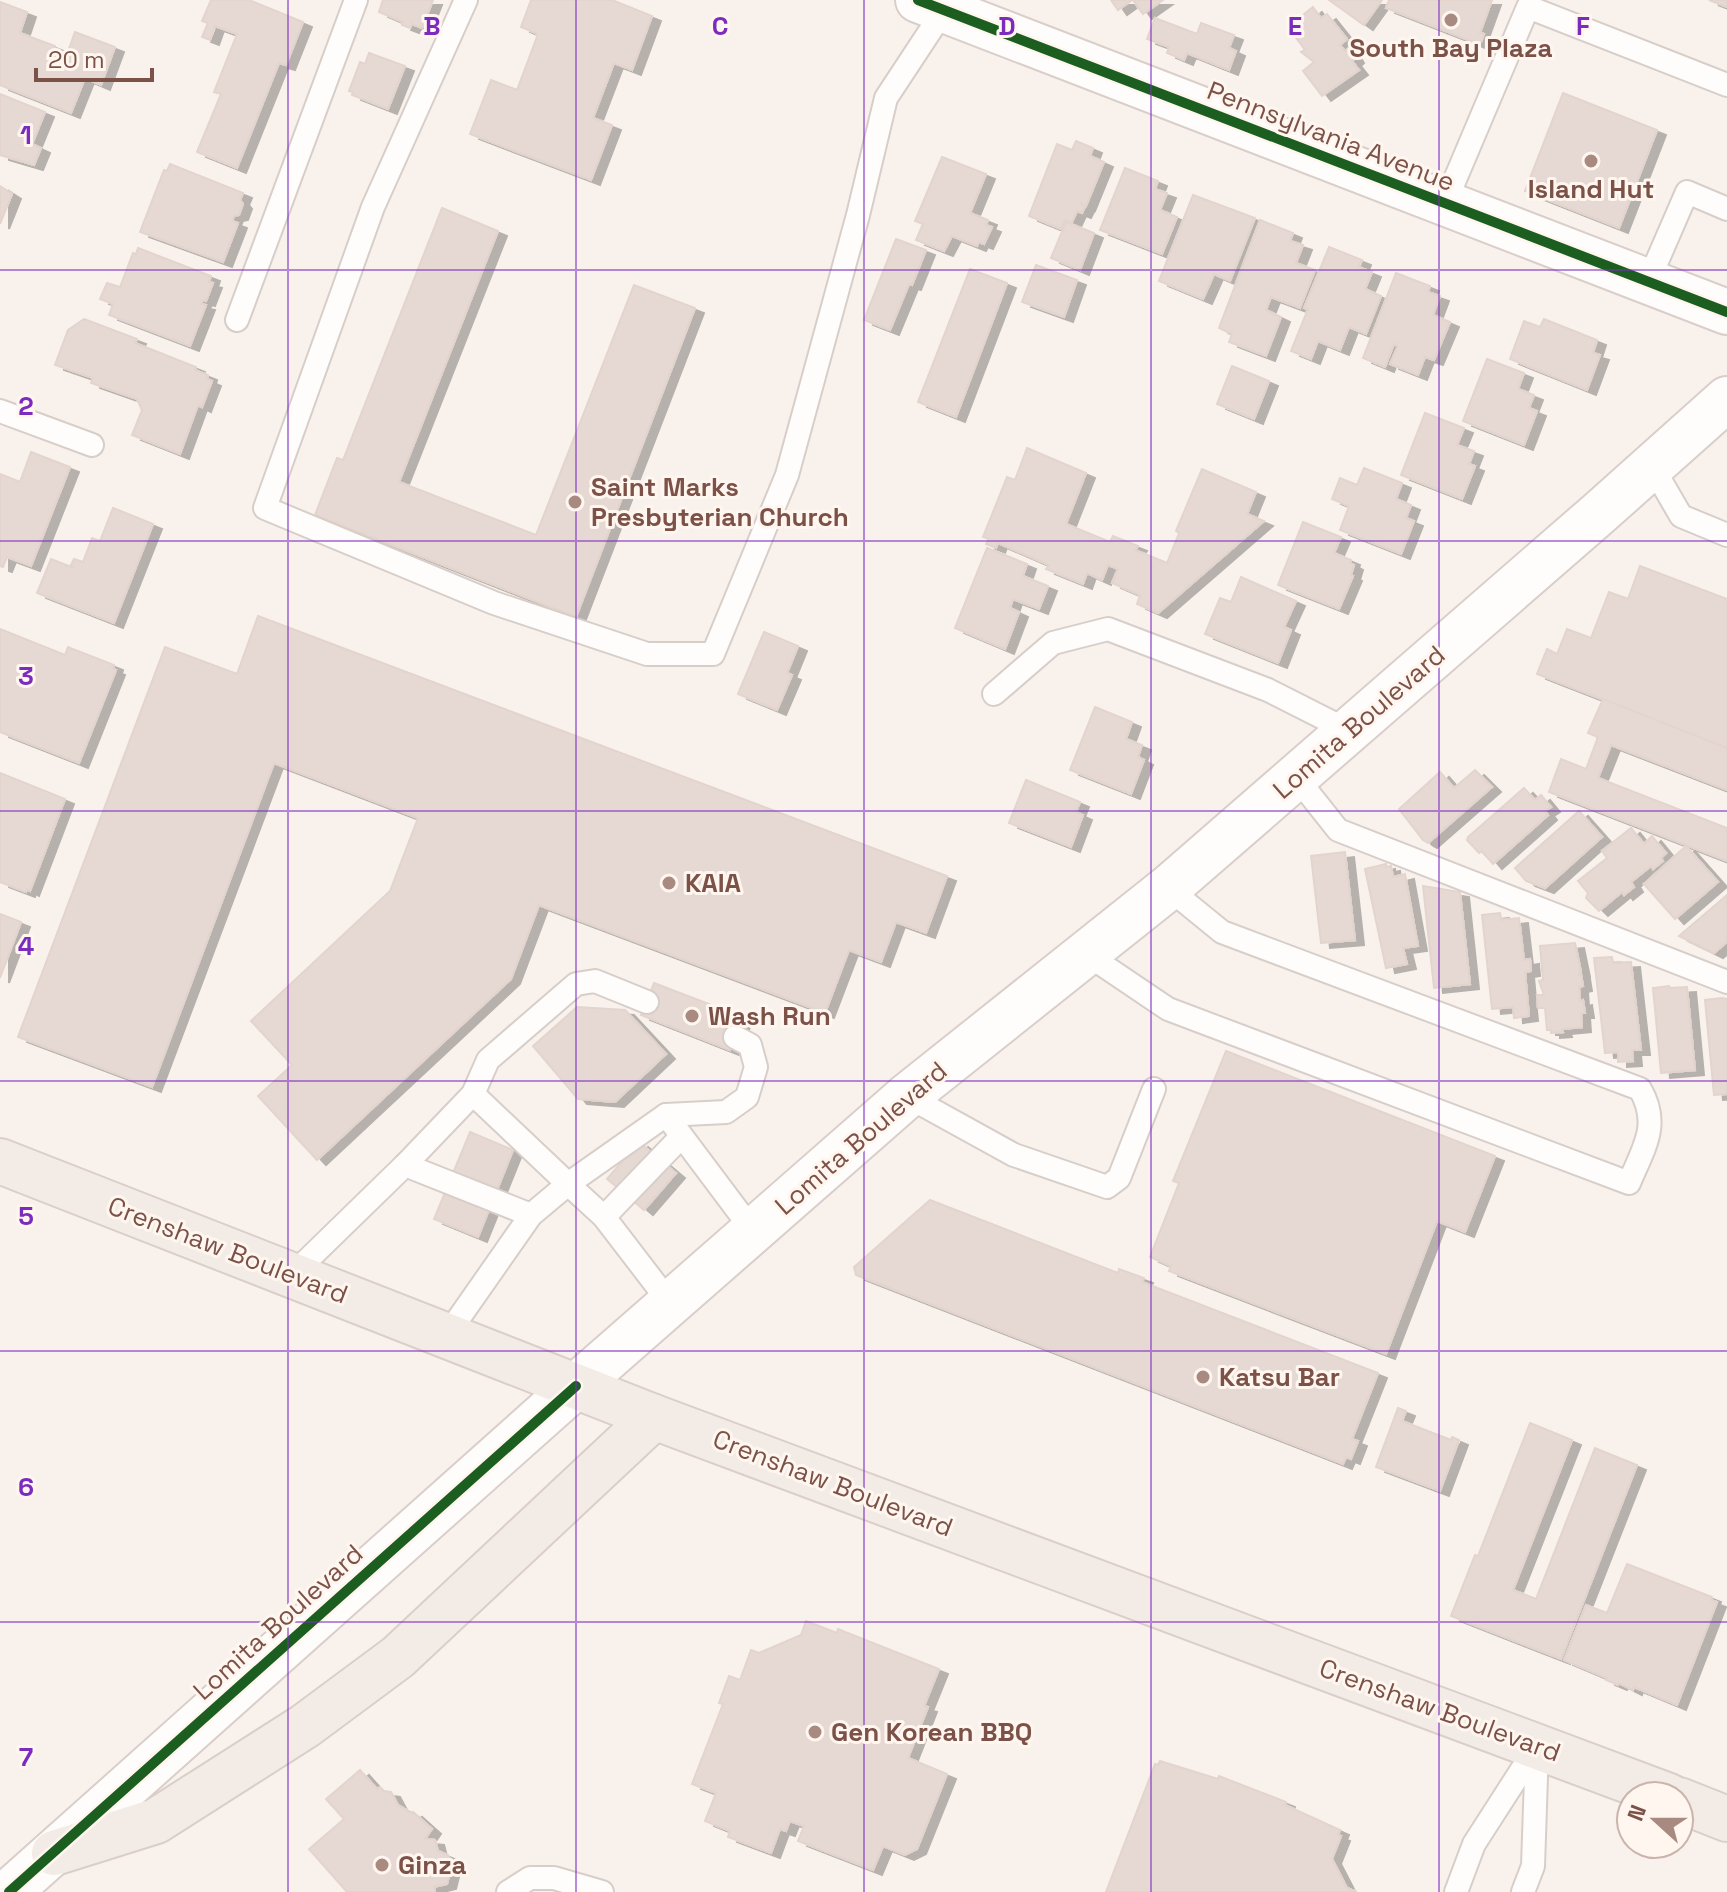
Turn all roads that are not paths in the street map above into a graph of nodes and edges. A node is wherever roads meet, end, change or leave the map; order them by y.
1 (356, 0) edge
2 (466, 0) edge
3 (931, 5) edge
4 (1727, 85) edge
5 (1445, 203) junction
6 (1727, 209) edge
7 (1648, 282) junction
8 (1727, 312) edge
9 (237, 320) dead end
10 (1727, 399) edge
11 (0, 411) edge
12 (92, 445) dead end
13 (1652, 466) junction
14 (1727, 535) edge
15 (994, 694) dead end
16 (1349, 731) junction
17 (1296, 777) junction
18 (1168, 888) junction
19 (1085, 953) junction
20 (1727, 982) edge
21 (647, 1002) dead end
22 (735, 1037) dead end
23 (1154, 1089) dead end
24 (473, 1094) junction
25 (907, 1096) junction
26 (666, 1115) junction
27 (681, 1137) junction
28 (0, 1161) edge
29 (405, 1165) junction
30 (568, 1184) junction
31 (531, 1215) junction
32 (604, 1217) junction
33 (753, 1231) junction
34 (292, 1275) junction
35 (670, 1303) junction
36 (447, 1335) junction
37 (576, 1386) junction
38 (654, 1417) junction
39 (1537, 1746) junction
40 (1627, 1780) edge
41 (1695, 1806) edge
42 (1727, 1819) edge
43 (54, 1853) junction
44 (9, 1892) edge
45 (508, 1892) edge
46 (602, 1892) edge
47 (1456, 1892) edge
48 (1523, 1892) edge

1 - 9 lane
2 - 3 lane
3 - 5 main road, Pennsylvania Avenue
4 - 5 lane
5 - 7 main road, Pennsylvania Avenue
6 - 7 lane
7 - 8 main road, Pennsylvania Avenue
10 - 13 main road, Lomita Boulevard
11 - 12 lane
13 - 14 lane
13 - 16 main road, Lomita Boulevard
15 - 16 lane
16 - 17 main road, Lomita Boulevard
17 - 18 main road, Lomita Boulevard
17 - 20 lane
18 - 19 main road, Lomita Boulevard
18 - 19 lane
19 - 25 main road, Lomita Boulevard
21 - 24 lane
22 - 26 lane
23 - 25 lane
24 - 29 lane
24 - 30 lane
25 - 33 main road, Lomita Boulevard
26 - 27 lane
26 - 30 lane
27 - 32 lane
27 - 33 lane
28 - 34 main road, Crenshaw Boulevard
29 - 31 lane
29 - 34 lane
30 - 31 lane
30 - 32 lane
31 - 36 lane
32 - 35 lane
33 - 35 main road, Lomita Boulevard
34 - 36 main road, Crenshaw Boulevard
35 - 37 main road, Lomita Boulevard
36 - 37 main road, Crenshaw Boulevard
37 - 38 main road, Crenshaw Boulevard
37 - 43 main road, Lomita Boulevard
38 - 39 main road, Crenshaw Boulevard
38 - 43 main road
39 - 40 main road, Crenshaw Boulevard
39 - 47 lane
39 - 48 lane
41 - 42 main road
43 - 44 main road, Lomita Boulevard
45 - 46 lane

